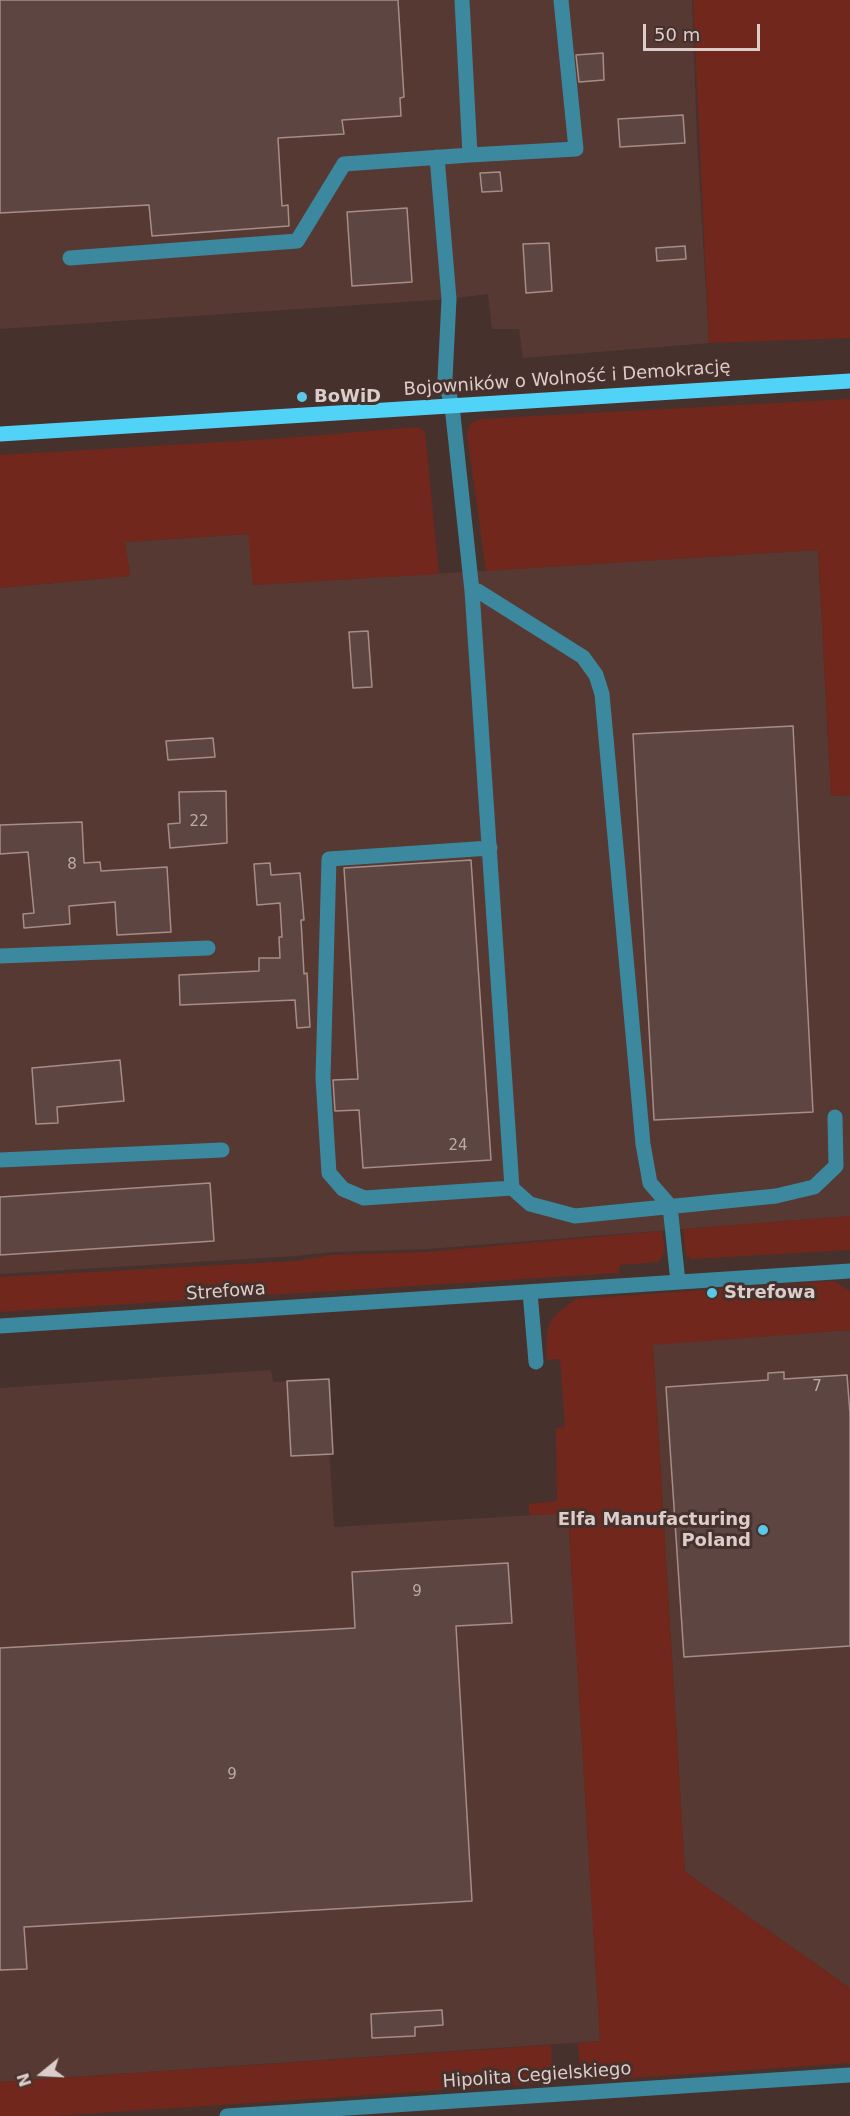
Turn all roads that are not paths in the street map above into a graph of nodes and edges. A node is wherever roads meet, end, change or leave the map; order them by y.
1 (462, 0) edge
2 (561, 0) edge
3 (470, 155) junction
4 (437, 157) junction
5 (70, 258) dead end
6 (850, 381) edge
7 (452, 406) junction
8 (0, 434) edge
9 (472, 591) junction
10 (490, 848) junction
11 (208, 948) dead end
12 (0, 957) edge
13 (835, 1118) dead end
14 (222, 1150) dead end
15 (0, 1160) edge
16 (512, 1188) junction
17 (670, 1206) junction
18 (850, 1271) edge
19 (678, 1282) junction
20 (530, 1292) junction
21 (0, 1326) edge
22 (536, 1362) dead end
23 (850, 2075) edge
24 (228, 2116) edge

1 - 3 street
2 - 3 street
3 - 4 street
4 - 5 street
4 - 7 street
6 - 7 main road, Bojowników o Wolność i Demokrację
7 - 8 main road, Bojowników o Wolność i Demokrację
7 - 9 street
9 - 10 street
9 - 17 street
10 - 16 street
10 - 16 street
11 - 12 street
13 - 17 street
14 - 15 street
16 - 17 street
17 - 19 street
18 - 19 street, Strefowa
19 - 20 street, Strefowa
20 - 21 street, Strefowa
20 - 22 street
23 - 24 street, Hipolita Cegielskiego

